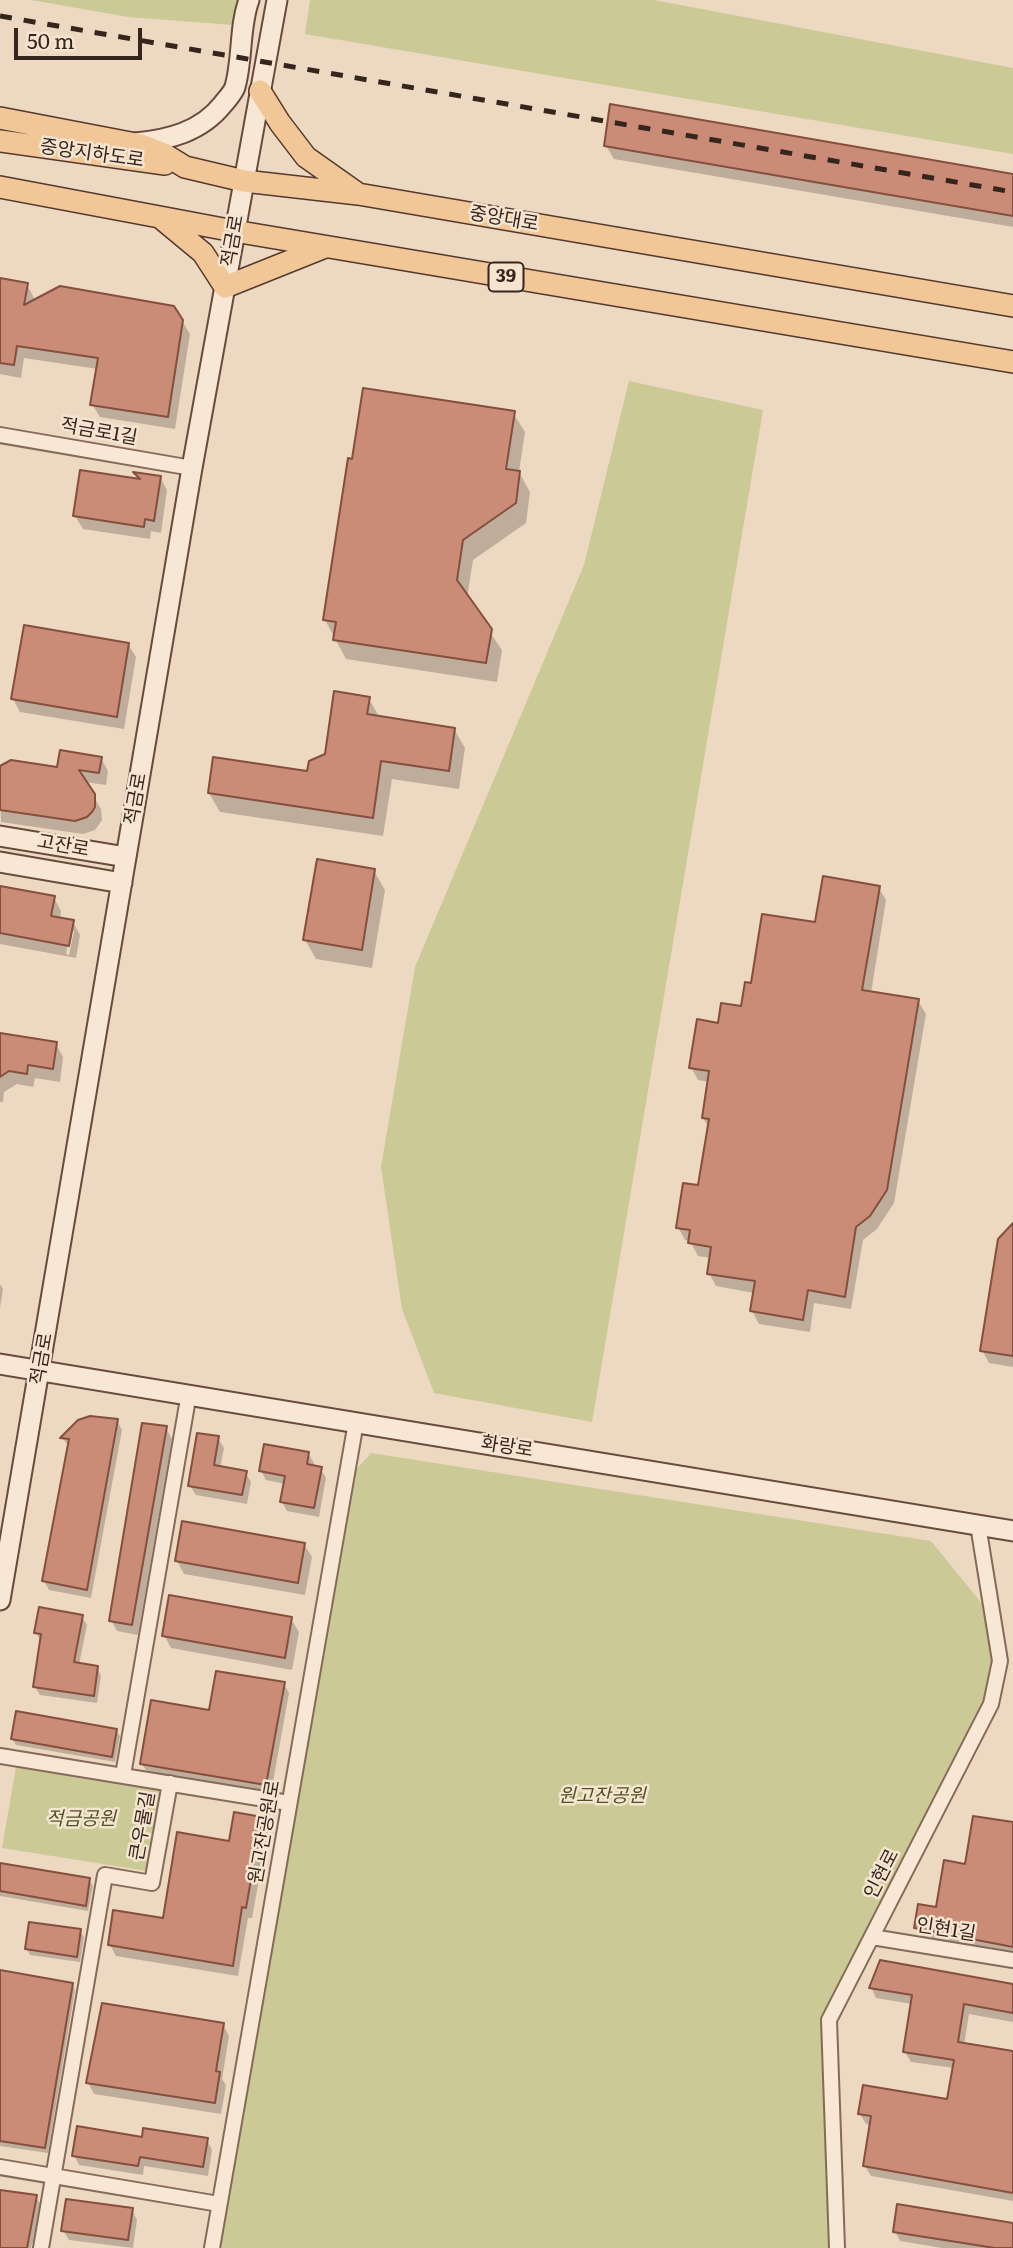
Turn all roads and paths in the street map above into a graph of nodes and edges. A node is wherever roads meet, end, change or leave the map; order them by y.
1 (249, 0) edge
2 (277, 0) edge
3 (260, 91) junction
4 (0, 118) edge
5 (0, 141) edge
6 (128, 143) junction
7 (185, 167) junction
8 (244, 181) junction
9 (0, 187) edge
10 (358, 194) junction
11 (161, 217) junction
12 (234, 231) junction
13 (326, 246) junction
14 (225, 288) junction
15 (1013, 306) edge
16 (1013, 362) edge
17 (0, 435) edge
18 (192, 468) junction
19 (0, 836) edge
20 (126, 857) junction
21 (0, 862) edge
22 (122, 883) junction
23 (0, 1364) edge
24 (40, 1370) junction
25 (189, 1394) junction
26 (356, 1422) junction
27 (978, 1525) junction
28 (1013, 1531) edge
29 (0, 1600) edge
30 (0, 1756) edge
31 (123, 1776) junction
32 (170, 1783) junction
33 (289, 1803) junction
34 (872, 1937) junction
35 (1013, 1960) edge
36 (0, 2167) edge
37 (53, 2175) junction
38 (219, 2204) junction
39 (41, 2248) edge
40 (212, 2248) edge
41 (837, 2248) edge

1 - 6 street
2 - 3 street, 적금로
3 - 8 street, 적금로
3 - 10 main road
4 - 6 main road, 중앙대로
5 - 7 main road, 중앙지하도로
6 - 7 main road, 중앙대로
7 - 8 main road, 중앙대로
8 - 10 main road, 중앙대로
8 - 12 street, 적금로
9 - 11 main road, 39
10 - 15 main road, 중앙대로
11 - 12 main road, 39
11 - 14 main road
12 - 13 main road, 39
12 - 14 street, 적금로
13 - 14 main road
13 - 16 main road, 39
14 - 18 street, 적금로
17 - 18 street, 적금로1길
18 - 20 street, 적금로
19 - 20 street, 고잔로
20 - 22 street, 적금로
21 - 22 street, 고잔로
22 - 24 street, 적금로
23 - 24 street, 화랑로
24 - 25 street, 화랑로
24 - 29 street, 적금로
25 - 26 street, 화랑로
25 - 31 street, 큰우물길
26 - 27 street, 화랑로
26 - 33 street, 원고잔공원로
27 - 28 street, 화랑로
27 - 34 street, 인현로
30 - 31 street
31 - 32 street, 큰우물길
32 - 33 street
32 - 37 street, 큰우물길
33 - 38 street, 원고잔공원로
34 - 35 street, 인현1길
34 - 41 street, 인현로
36 - 37 street
37 - 38 street
37 - 39 street, 큰우물길
38 - 40 street, 원고잔공원로

